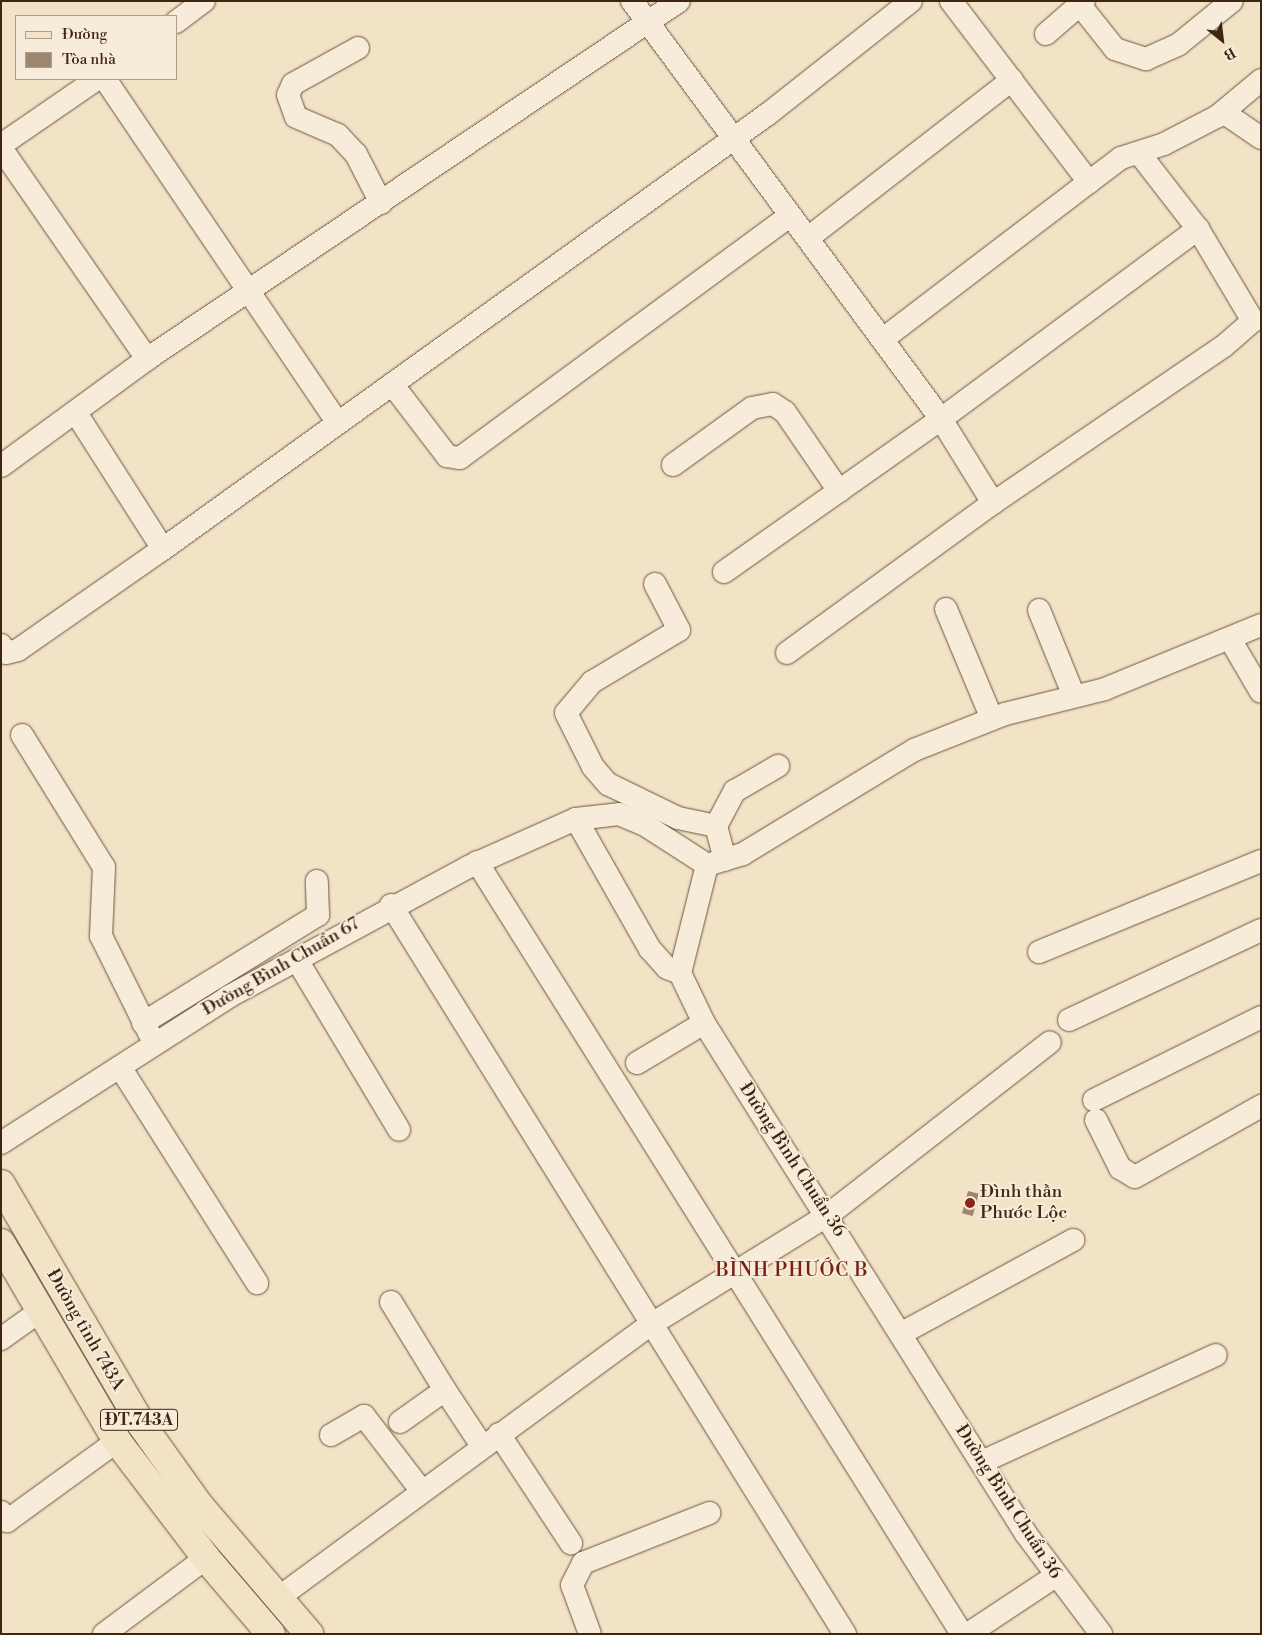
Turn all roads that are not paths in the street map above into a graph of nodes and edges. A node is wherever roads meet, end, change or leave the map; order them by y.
1 (204, 1) edge
2 (632, 1) edge
3 (679, 1) edge
4 (911, 1) edge
5 (951, 1) edge
6 (1232, 1) edge
7 (1082, 3) edge
8 (178, 20) edge
9 (649, 22) junction
10 (1046, 34) dead end
11 (358, 48) dead end
12 (96, 80) edge
13 (106, 80) edge
14 (1012, 80) junction
15 (1261, 80) edge
16 (1223, 112) junction
17 (734, 138) junction
18 (1261, 138) edge
19 (1, 147) edge
20 (1139, 153) junction
21 (1089, 182) junction
22 (381, 203) junction
23 (790, 216) junction
24 (1198, 229) junction
25 (808, 238) junction
26 (247, 292) junction
27 (1257, 321) edge
28 (883, 339) junction
29 (147, 359) junction
30 (392, 384) junction
31 (76, 413) junction
32 (941, 420) junction
33 (337, 422) junction
34 (673, 464) dead end
35 (1, 466) edge
36 (839, 492) junction
37 (993, 503) junction
38 (163, 548) junction
39 (724, 572) dead end
40 (655, 584) dead end
41 (946, 609) dead end
42 (1039, 610) dead end
43 (1261, 625) edge
44 (1230, 639) junction
45 (1, 645) edge
46 (787, 653) dead end
47 (1261, 692) edge
48 (1074, 696) junction
49 (992, 719) junction
50 (22, 735) dead end
51 (778, 766) dead end
52 (576, 819) junction
53 (716, 826) junction
54 (1261, 861) edge
55 (477, 862) junction
56 (716, 862) junction
57 (317, 881) dead end
58 (391, 905) junction
59 (1261, 930) edge
60 (1039, 952) dead end
61 (297, 960) junction
62 (680, 973) junction
63 (1261, 1017) edge
64 (1069, 1020) dead end
65 (143, 1023) junction
66 (704, 1023) junction
67 (1050, 1042) dead end
68 (154, 1044) junction
69 (637, 1063) dead end
70 (120, 1067) junction
71 (1261, 1106) edge
72 (399, 1130) dead end
73 (1, 1143) edge
74 (1, 1184) edge
75 (828, 1215) junction
76 (1073, 1240) dead end
77 (1, 1243) edge
78 (735, 1273) junction
79 (257, 1283) dead end
80 (390, 1302) dead end
81 (40, 1311) junction
82 (650, 1325) junction
83 (902, 1333) junction
84 (1, 1339) edge
85 (1216, 1355) dead end
86 (445, 1390) junction
87 (400, 1422) dead end
88 (331, 1435) dead end
89 (491, 1440) junction
90 (117, 1441) junction
91 (982, 1462) junction
92 (421, 1490) junction
93 (709, 1513) dead end
94 (3, 1520) edge
95 (571, 1543) dead end
96 (206, 1558) junction
97 (1054, 1577) junction
98 (278, 1598) junction
99 (104, 1634) edge
100 (271, 1634) edge
101 (309, 1634) edge
102 (590, 1634) edge
103 (845, 1634) edge
104 (962, 1634) edge
105 (968, 1634) edge
106 (1101, 1634) edge

1 - 8 street
2 - 9 street
3 - 9 street
4 - 17 street
5 - 14 street
6 - 7 street
7 - 10 street
9 - 17 street
9 - 22 street
11 - 22 street
12 - 19 street
13 - 26 street
14 - 21 street
14 - 25 street
15 - 16 street
16 - 18 street
16 - 20 street
17 - 23 street
17 - 30 street
19 - 29 street
20 - 21 street
20 - 24 street
21 - 28 street
22 - 26 street
23 - 25 street
23 - 30 street
24 - 27 street
24 - 32 street
25 - 28 street
26 - 29 street
26 - 33 street
27 - 37 street
28 - 32 street
29 - 31 street
30 - 33 street
31 - 35 street
31 - 38 street
32 - 36 street
32 - 37 street
33 - 38 street
34 - 36 street
36 - 39 street
37 - 46 street
38 - 45 street
40 - 53 street
41 - 49 street
42 - 48 street
43 - 44 street
44 - 47 street
44 - 48 street
48 - 49 street
49 - 56 street
50 - 65 street
51 - 53 street
52 - 55 street, Đường Bình Chuẩn 67
52 - 56 street
52 - 62 street
53 - 56 street
54 - 60 street
55 - 58 street, Đường Bình Chuẩn 67
55 - 78 street
56 - 62 street
57 - 65 street
58 - 61 street, Đường Bình Chuẩn 67
58 - 82 street
59 - 64 street
61 - 68 street, Đường Bình Chuẩn 67
61 - 72 street
62 - 66 street, Đường Bình Chuẩn 36
63 - 71 street
65 - 68 street
66 - 69 street
66 - 75 street, Đường Bình Chuẩn 36
67 - 75 street
68 - 70 street, Đường Bình Chuẩn 67
70 - 73 street, Đường Bình Chuẩn 67
70 - 79 street
74 - 98 main road, Đường tỉnh 743A / ĐT.743A
75 - 78 street
75 - 83 street, Đường Bình Chuẩn 36
76 - 83 street
77 - 81 main road, Đường tỉnh 743A / ĐT.743A
78 - 82 street
78 - 104 street
80 - 86 street
81 - 84 street
81 - 90 main road, Đường tỉnh 743A / ĐT.743A
82 - 89 street
82 - 103 street
83 - 91 street, Đường Bình Chuẩn 36
85 - 91 street
86 - 87 street
86 - 89 street
88 - 92 street
89 - 92 street
89 - 95 street
90 - 94 street
90 - 96 main road, Đường tỉnh 743A / ĐT.743A
91 - 97 street, Đường Bình Chuẩn 36
92 - 98 street
93 - 102 street
96 - 99 street
96 - 100 main road, Đường tỉnh 743A / ĐT.743A
97 - 105 street
97 - 106 street, Đường Bình Chuẩn 36
98 - 101 main road, Đường tỉnh 743A / ĐT.743A

